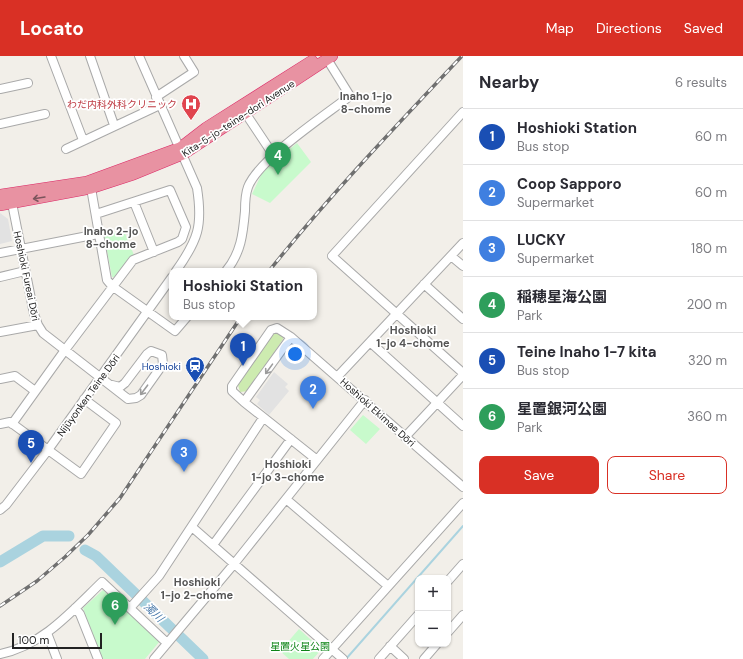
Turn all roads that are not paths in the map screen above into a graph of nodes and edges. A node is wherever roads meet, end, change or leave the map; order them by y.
1 (51, 56) edge
2 (90, 56) edge
3 (140, 56) edge
4 (184, 56) edge
5 (326, 57) edge
6 (28, 83) dead end
7 (0, 89) edge
8 (158, 101) junction
9 (463, 112) edge
10 (45, 114) dead end
11 (246, 114) junction
12 (0, 124) edge
13 (114, 125) junction
14 (84, 140) junction
15 (66, 149) dead end
16 (181, 151) junction
17 (274, 156) junction
18 (90, 188) junction
19 (7, 197) edge
20 (134, 202) junction
21 (0, 205) edge
22 (96, 214) junction
23 (98, 234) junction
24 (463, 243) edge
25 (20, 249) junction
26 (0, 252) edge
27 (154, 252) junction
28 (451, 256) junction
29 (463, 266) edge
30 (178, 268) edge
31 (228, 268) edge
32 (25, 271) junction
33 (0, 277) edge
34 (169, 281) edge
35 (424, 284) junction
36 (112, 286) junction
37 (148, 312) junction
38 (396, 314) junction
39 (463, 319) edge
40 (185, 320) edge
41 (38, 325) junction
42 (0, 332) edge
43 (291, 337) junction
44 (370, 342) junction
45 (65, 350) junction
46 (463, 374) edge
47 (338, 376) junction
48 (100, 377) junction
49 (0, 379) edge
50 (112, 386) junction
51 (35, 391) junction
52 (84, 399) junction
53 (365, 400) junction
54 (244, 402) junction
55 (437, 403) junction
56 (263, 418) junction
57 (0, 424) edge
58 (12, 424) junction
59 (463, 426) edge
60 (405, 437) junction
61 (291, 440) junction
62 (48, 450) junction
63 (317, 460) junction
64 (463, 487) edge
65 (286, 499) junction
66 (463, 503) edge
67 (0, 510) edge
68 (192, 527) junction
69 (213, 545) junction
70 (234, 564) junction
71 (463, 564) edge
72 (451, 578) edge
73 (388, 586) junction
74 (132, 606) junction
75 (75, 608) junction
76 (463, 615) edge
77 (415, 618) edge
78 (451, 629) edge
79 (47, 633) junction
80 (170, 640) junction
81 (390, 646) junction
82 (434, 647) edge
83 (332, 649) junction
84 (0, 654) edge
85 (14, 655) edge
86 (158, 657) edge
87 (57, 659) edge
88 (98, 659) edge
89 (323, 659) edge
90 (343, 659) edge
91 (379, 659) edge
92 (404, 659) edge
93 (424, 659) edge

1 - 14 street
2 - 13 street
3 - 8 street
4 - 8 street
5 - 11 highway, Kita-5-jo-teine-dori Avenue
5 - 16 highway, Kita-5-jo-teine-dori Avenue
5 - 17 street
6 - 7 street
8 - 13 street
8 - 16 street
9 - 38 street
10 - 12 street
11 - 16 highway, Kita-5-jo-teine-dori Avenue
11 - 17 street
13 - 14 street
14 - 15 street
16 - 18 highway, Kita-5-jo-teine-dori Avenue
16 - 19 highway, Kita-5-jo-teine-dori Avenue
16 - 30 street
17 - 31 street
18 -> 19 highway, Kita-5-jo-teine-dori Avenue
18 - 22 street
19 - 21 highway, Kita-5-jo-teine-dori Avenue
19 - 25 street, Hoshioki Fureai Dōri
20 - 22 street
20 - 27 street
20 - 27 street
22 - 23 street
23 - 25 street
23 - 36 street
24 - 28 street
25 - 26 street
25 - 32 street, Hoshioki Fureai Dōri
27 - 36 street
28 - 29 street
28 - 35 street
32 - 33 street
32 - 41 street, Hoshioki Fureai Dōri
34 - 37 street, Nijūyonken Teine Dōri
35 - 38 street
35 - 39 street
36 - 37 street
36 - 45 street
37 - 40 street
37 - 48 street, Nijūyonken Teine Dōri
38 - 44 street
38 - 46 street
41 - 42 street
41 - 45 street, Hoshioki Fureai Dōri
43 - 47 street, Hoshioki Ekimae Dōri
43 -> 54 street
43 - 54 street, Hoshioki Ekimae Dōri
44 - 47 street
44 - 55 street
45 - 48 street, Hoshioki Fureai Dōri
45 - 51 street
46 - 55 street
47 - 53 street, Hoshioki Ekimae Dōri
48 - 50 street, Hoshioki Fureai Dōri
48 - 52 street, Nijūyonken Teine Dōri
49 - 51 street
50 -> 50 street, Hoshioki Fureai Dōri
51 - 58 street
52 - 62 street, Nijūyonken Teine Dōri
52 - 62 street
53 - 60 street, Hoshioki Ekimae Dōri
53 - 63 street
54 - 56 street
55 - 59 street
55 - 60 street
56 - 61 street
56 - 68 street
57 - 58 street
58 - 62 street
60 - 64 street, Hoshioki Ekimae Dōri
61 - 63 street
61 - 69 street
62 - 67 street, Nijūyonken Teine Dōri
63 - 65 street
65 - 70 street
65 - 73 street
66 - 73 street
68 - 69 street
68 - 74 street
69 - 70 street
70 - 80 street
70 - 83 street
71 - 72 street
73 - 83 street
74 - 75 street
74 - 80 street
75 - 79 street
75 - 88 street
76 - 78 street
77 - 81 street
79 - 85 street
79 - 87 street
80 - 86 street
81 - 91 street
81 - 92 street
82 - 93 street
83 - 89 street
83 - 90 street
84 - 85 street

